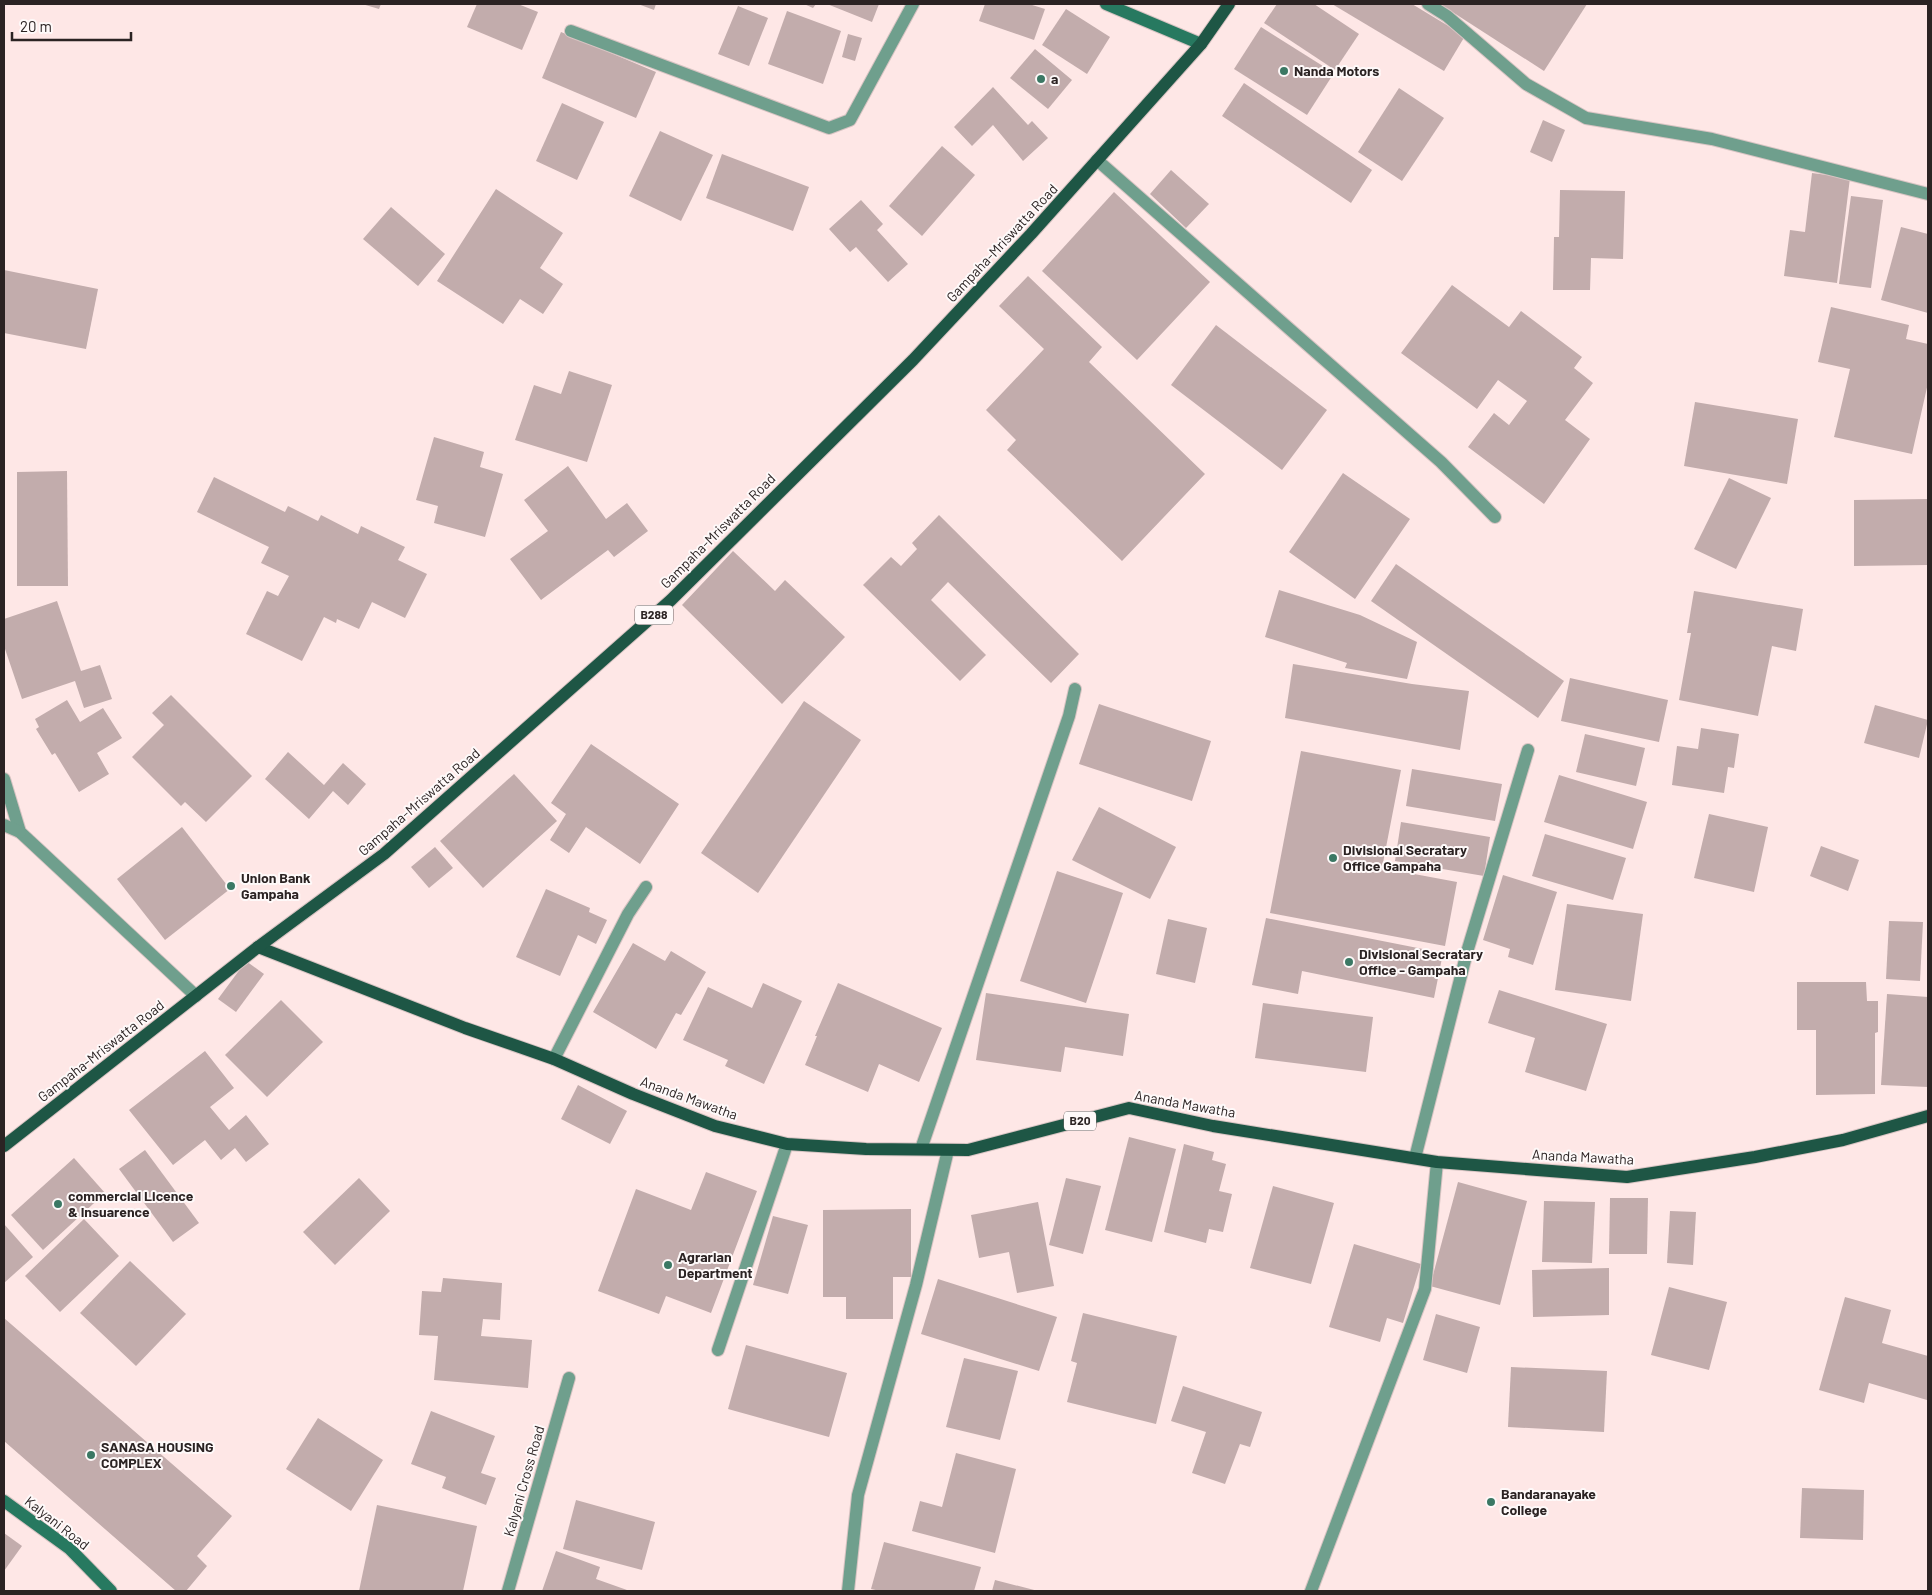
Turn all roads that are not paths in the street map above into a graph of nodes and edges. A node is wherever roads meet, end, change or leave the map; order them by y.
1 (914, 4) edge
2 (1106, 4) edge
3 (1229, 4) edge
4 (1428, 4) edge
5 (571, 31) dead end
6 (1201, 44) junction
7 (1097, 160) junction
8 (1928, 194) edge
9 (1495, 517) dead end
10 (1076, 689) dead end
11 (1528, 750) dead end
12 (4, 779) edge
13 (4, 825) edge
14 (20, 832) junction
15 (646, 886) dead end
16 (258, 947) junction
17 (196, 996) junction
18 (554, 1059) junction
19 (1928, 1116) edge
20 (787, 1144) junction
21 (4, 1146) edge
22 (921, 1150) junction
23 (948, 1150) junction
24 (1415, 1158) junction
25 (1438, 1162) junction
26 (718, 1350) dead end
27 (569, 1378) dead end
28 (4, 1501) edge
29 (111, 1591) edge
30 (508, 1591) edge
31 (848, 1591) edge
32 (1311, 1591) edge

1 - 5 street
2 - 6 street
3 - 6 main road, Gampaha-Mriswatta Road / B288
4 - 8 street
6 - 7 main road, Gampaha-Mriswatta Road / B288
7 - 9 street
7 - 16 main road, Gampaha-Mriswatta Road / B288
10 - 22 street
11 - 24 street
12 - 14 street
13 - 14 street
14 - 17 street
15 - 18 street
16 - 17 main road, Gampaha-Mriswatta Road / B288
16 - 18 main road, Ananda Mawatha / B20
17 - 21 main road, Gampaha-Mriswatta Road / B288
18 - 20 main road, Ananda Mawatha / B20
19 - 25 main road, Ananda Mawatha / B20
20 - 22 main road, Ananda Mawatha / B20
20 - 26 street
22 - 23 main road, Ananda Mawatha / B20
23 - 24 main road, Ananda Mawatha / B20
23 - 31 street
24 - 25 main road, Ananda Mawatha / B20
25 - 32 street
27 - 30 street, Kalyani Cross Road
28 - 29 street, Kalyani Road

